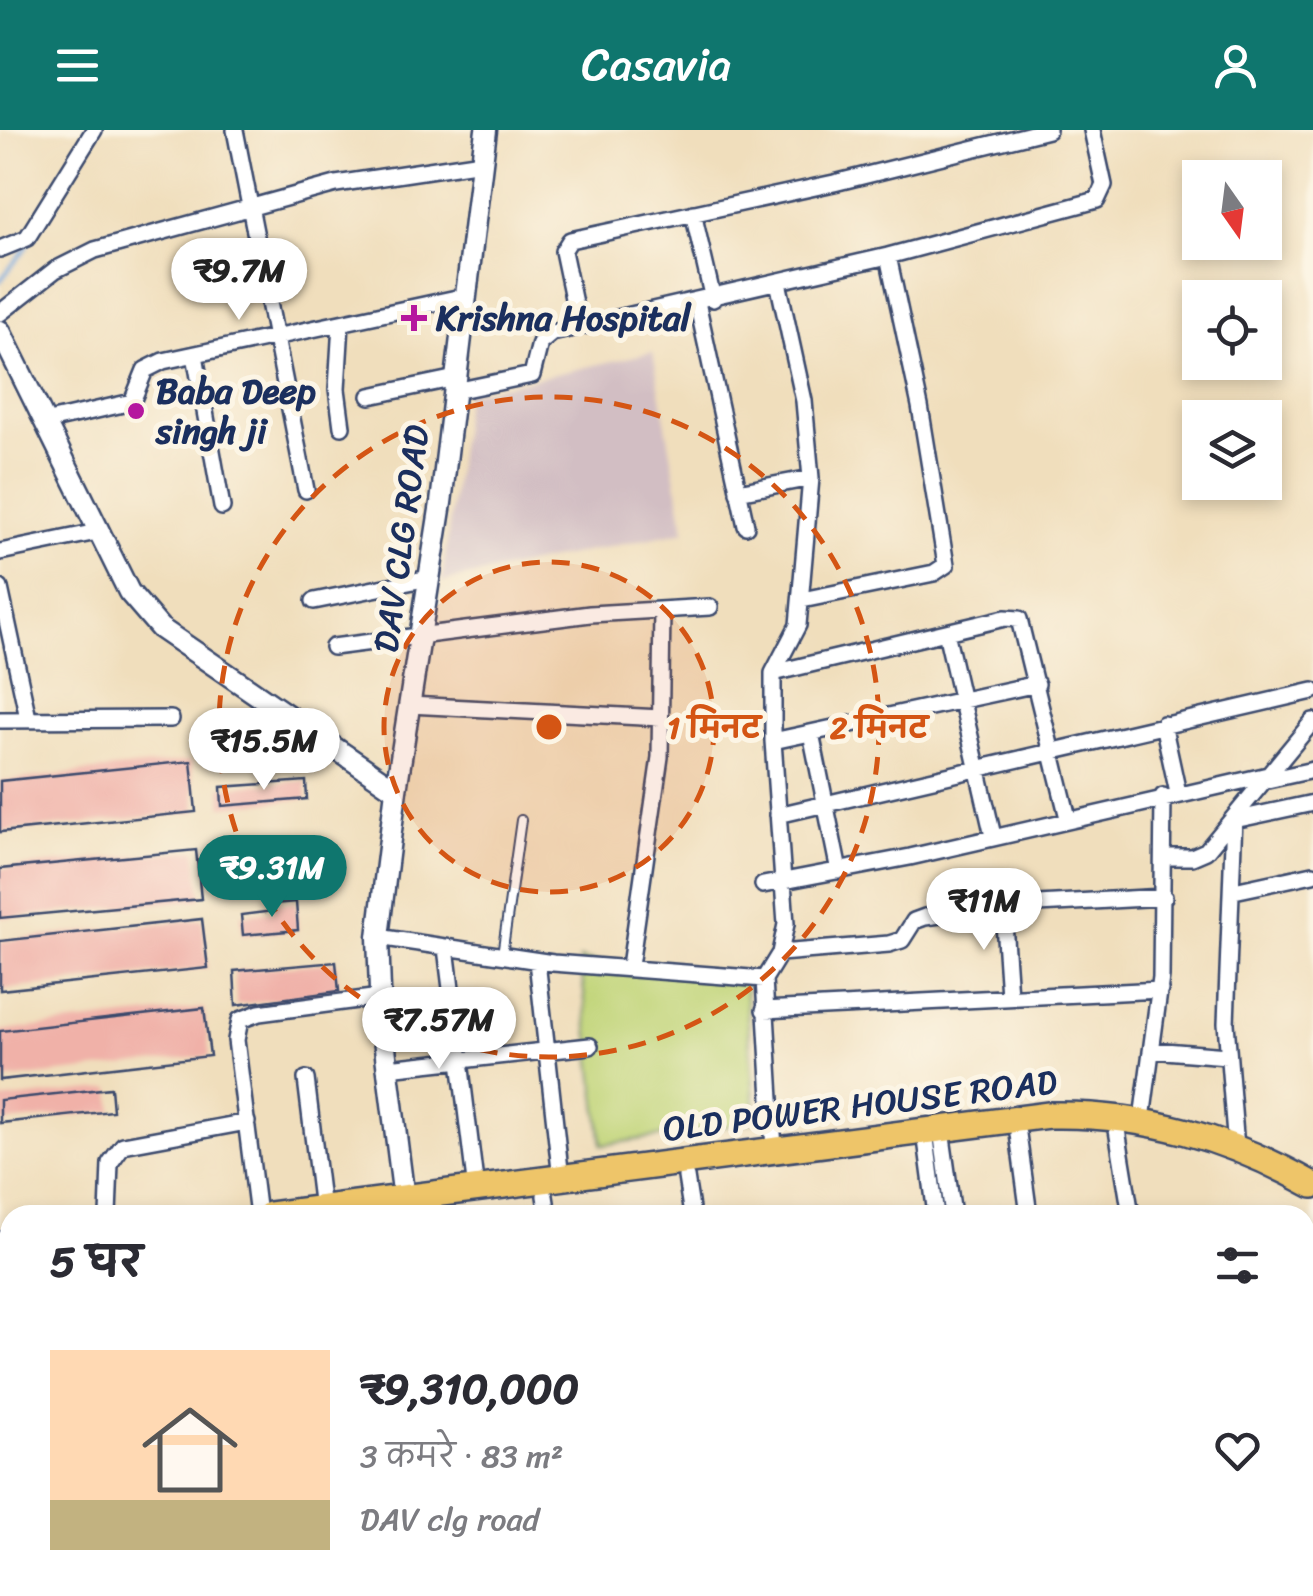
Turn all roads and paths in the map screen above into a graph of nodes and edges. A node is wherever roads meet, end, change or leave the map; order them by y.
1 (94, 130) edge
2 (235, 130) edge
3 (486, 130) edge
4 (1048, 130) edge
5 (1092, 130) edge
6 (482, 162) junction
7 (249, 209) junction
8 (693, 212) junction
9 (0, 249) edge
10 (888, 256) junction
11 (778, 282) junction
12 (466, 296) junction
13 (704, 301) junction
14 (0, 313) edge
15 (340, 324) junction
16 (579, 327) junction
17 (0, 331) edge
18 (278, 338) junction
19 (195, 355) junction
20 (456, 384) junction
21 (370, 396) dead end
22 (44, 422) junction
23 (342, 427) dead end
24 (811, 478) junction
25 (306, 490) dead end
26 (738, 492) junction
27 (222, 507) dead end
28 (746, 526) dead end
29 (97, 532) junction
30 (0, 552) edge
31 (429, 578) junction
32 (0, 588) edge
33 (314, 600) dead end
34 (802, 600) junction
35 (710, 607) dead end
36 (662, 610) junction
37 (421, 632) junction
38 (946, 632) junction
39 (333, 647) dead end
40 (773, 674) junction
41 (1037, 684) junction
42 (1313, 690) edge
43 (962, 700) junction
44 (410, 705) junction
45 (28, 718) junction
46 (170, 718) dead end
47 (660, 718) junction
48 (0, 720) edge
49 (1313, 721) edge
50 (1163, 724) junction
51 (811, 733) junction
52 (772, 742) junction
53 (1054, 750) junction
54 (978, 767) junction
55 (1313, 770) edge
56 (1266, 778) junction
57 (396, 790) junction
58 (1170, 794) junction
59 (1313, 802) edge
60 (824, 804) junction
61 (778, 815) junction
62 (1068, 818) junction
63 (1234, 818) junction
64 (521, 820) dead end
65 (993, 836) junction
66 (1165, 856) junction
67 (839, 872) junction
68 (1313, 874) edge
69 (785, 882) junction
70 (763, 885) dead end
71 (1234, 892) junction
72 (1164, 897) junction
73 (1003, 908) junction
74 (378, 938) junction
75 (446, 948) junction
76 (780, 952) junction
77 (502, 956) junction
78 (536, 961) junction
79 (630, 966) junction
80 (764, 980) junction
81 (1160, 990) junction
82 (1009, 996) junction
83 (381, 1007) junction
84 (764, 1010) junction
85 (590, 1046) dead end
86 (1152, 1050) junction
87 (547, 1051) junction
88 (1227, 1056) junction
89 (460, 1060) junction
90 (388, 1068) junction
91 (306, 1079) dead end
92 (1142, 1119) junction
93 (247, 1122) junction
94 (1117, 1130) junction
95 (1018, 1134) junction
96 (934, 1138) junction
97 (1236, 1148) junction
98 (774, 1150) junction
99 (686, 1176) junction
100 (1307, 1186) edge
101 (476, 1190) junction
102 (551, 1196) edge
103 (108, 1205) edge
104 (257, 1205) edge
105 (322, 1205) edge
106 (405, 1205) edge
107 (424, 1205) edge
108 (458, 1205) edge
109 (690, 1205) edge
110 (936, 1205) edge
111 (951, 1205) edge
112 (1028, 1205) edge
113 (1129, 1205) edge

1 - 9 street
2 - 7 street
3 - 6 street, DAV CLG ROAD
4 - 8 street
5 - 10 street
6 - 7 street
6 - 12 street, DAV CLG ROAD
7 - 14 street
7 - 18 street
8 - 13 street
8 - 16 street
10 - 11 street
10 - 34 street
11 - 13 street
11 - 24 street
12 - 15 street
12 - 20 street, DAV CLG ROAD
13 - 16 street
13 - 26 street
15 - 18 street
15 - 23 street
16 - 20 street
17 - 22 street
18 - 19 street
18 - 25 street
19 - 22 street
19 - 27 street
20 - 21 street
20 - 31 street, DAV CLG ROAD
22 - 29 street
24 - 26 street
24 - 34 street
26 - 28 street
29 - 30 street
29 - 57 street
31 - 33 street
31 - 37 street, DAV CLG ROAD
32 - 45 street
34 - 40 street
35 - 36 street
36 - 37 street
36 - 47 street
37 - 39 street
37 - 44 street, DAV CLG ROAD
38 - 40 street
38 - 41 street
38 - 43 street
40 - 52 street
41 - 43 street
41 - 53 street
42 - 50 street
43 - 51 street
43 - 54 street
44 - 47 street
44 - 57 street, DAV CLG ROAD
45 - 46 street
45 - 48 street
47 - 79 street
49 - 56 street
50 - 53 street
50 - 58 street
51 - 52 street
51 - 60 street
52 - 61 street
53 - 54 street
53 - 62 street
54 - 60 street
54 - 65 street
55 - 56 street
56 - 58 street
56 - 63 street
57 - 74 street, DAV CLG ROAD
58 - 62 street
58 - 66 street
59 - 63 street
60 - 61 street
60 - 67 street
61 - 69 street
62 - 65 street
63 - 66 street
63 - 71 street
64 - 77 lane
65 - 67 street
66 - 72 street
67 - 69 street
68 - 71 street
69 - 70 street
69 - 76 street
71 - 88 street
72 - 73 street
72 - 81 street
73 - 76 street
73 - 82 street
74 - 75 street
74 - 83 street, DAV CLG ROAD
75 - 77 street
75 - 89 street
76 - 80 street
77 - 78 street
78 - 79 street
78 - 87 street
79 - 80 street
80 - 84 street
81 - 82 street
81 - 86 street
82 - 84 street
83 - 90 street, DAV CLG ROAD
83 - 93 street
84 - 98 street
85 - 87 street
86 - 88 street
86 - 92 street
87 - 89 street
87 - 102 street
88 - 97 street
89 - 90 street
89 - 101 street
90 - 106 street, DAV CLG ROAD
91 - 105 street
92 - 96 highway, OLD POWER HOUSE ROAD
92 - 97 highway, OLD POWER HOUSE ROAD
93 - 103 street
93 - 104 street
94 - 95 highway, OLD POWER HOUSE ROAD
94 - 100 highway, OLD POWER HOUSE ROAD
94 - 113 street
95 - 96 highway, OLD POWER HOUSE ROAD
95 - 112 street
96 - 98 highway, OLD POWER HOUSE ROAD
96 - 99 highway, OLD POWER HOUSE ROAD
96 - 110 street
96 - 111 street
97 - 100 highway, OLD POWER HOUSE ROAD
98 - 102 highway, OLD POWER HOUSE ROAD
99 - 102 highway, OLD POWER HOUSE ROAD
99 - 109 street
101 - 102 highway, OLD POWER HOUSE ROAD
101 - 107 highway, OLD POWER HOUSE ROAD
102 - 108 highway, OLD POWER HOUSE ROAD

